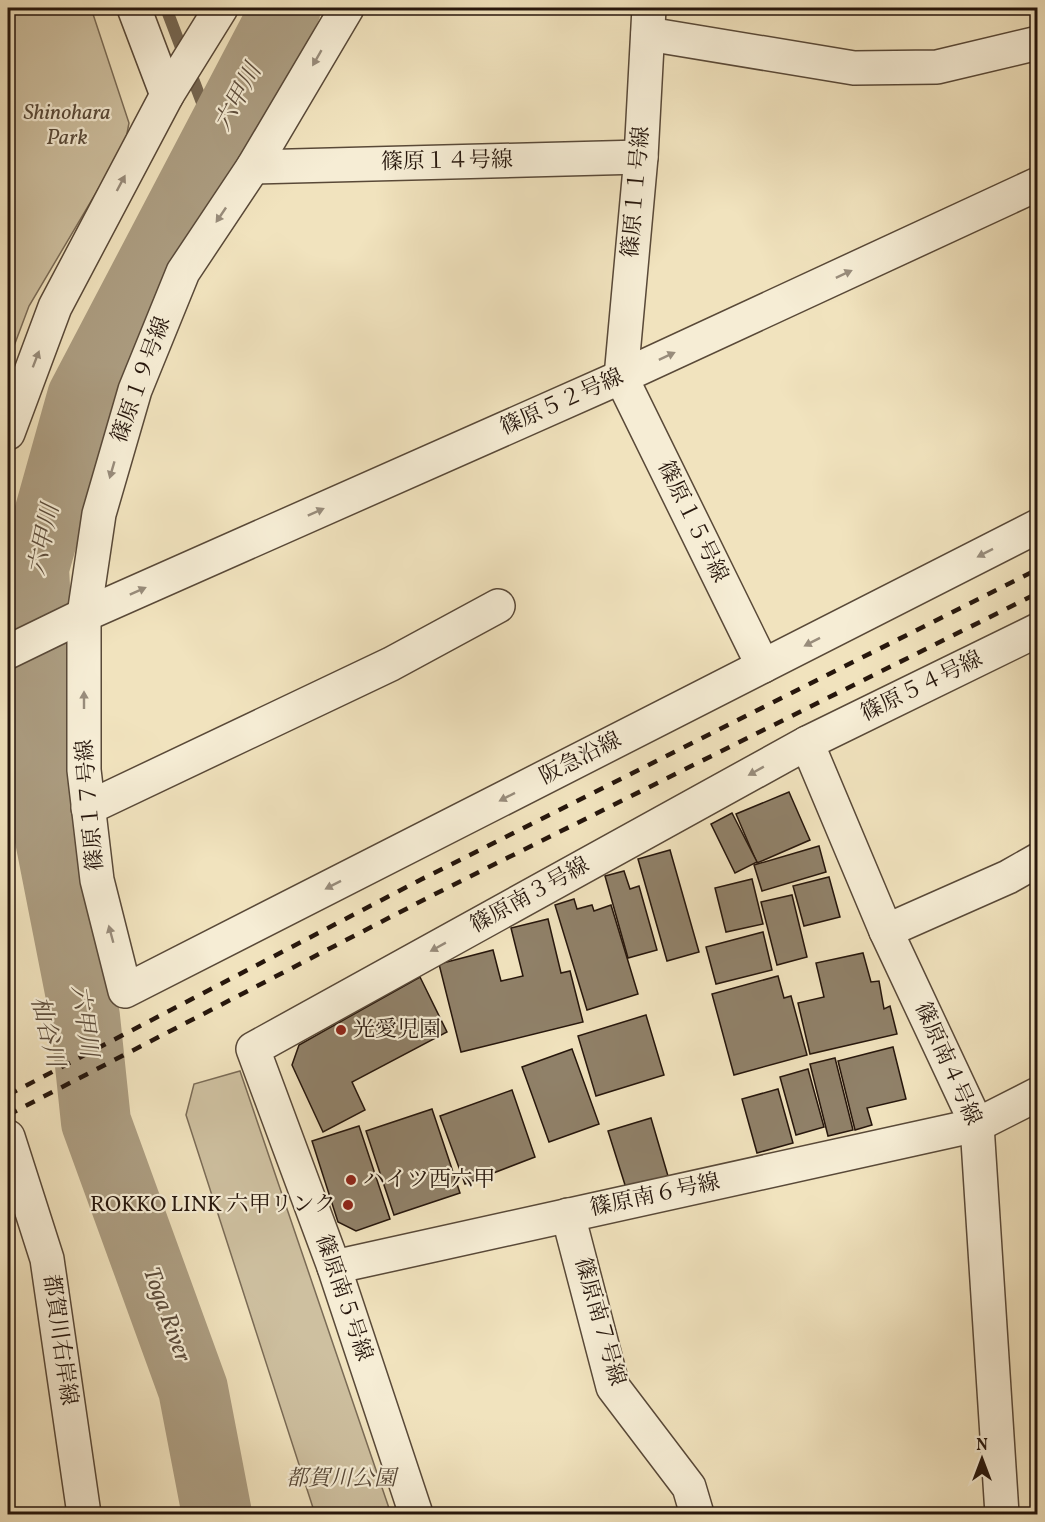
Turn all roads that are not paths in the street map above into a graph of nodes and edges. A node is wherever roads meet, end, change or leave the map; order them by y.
1 (134, 8) edge
2 (221, 8) edge
3 (347, 8) edge
4 (648, 21) edge
5 (1038, 43) edge
6 (169, 92) junction
7 (641, 157) junction
8 (254, 167) junction
9 (1038, 184) edge
10 (621, 377) junction
11 (8, 433) edge
12 (1038, 526) edge
13 (498, 606) dead end
14 (84, 615) junction
15 (1038, 630) edge
16 (8, 652) edge
17 (763, 666) junction
18 (807, 743) junction
19 (88, 808) junction
20 (1038, 860) edge
21 (886, 931) junction
22 (125, 991) joint
23 (253, 1049) joint
24 (1038, 1094) edge
25 (977, 1125) junction
26 (8, 1137) edge
27 (13, 1172) edge
28 (568, 1215) junction
29 (334, 1267) junction
30 (84, 1515) edge
31 (416, 1515) edge
32 (697, 1515) edge
33 (1002, 1515) edge

1 - 6 street
2 - 6 street
3 -> 8 street, 篠原１９号線
4 - 5 street
4 - 7 street, 篠原１１号線
11 -> 6 street
7 - 8 street, 篠原１４号線
7 - 10 street, 篠原１１号線
8 -> 14 street, 篠原１９号線
10 -> 9 street, 篠原５２号線
14 -> 10 street, 篠原５２号線
10 - 17 street, 篠原１５号線
12 -> 17 street, 阪急沿線
13 - 19 street
14 - 16 street, 篠原５２号線
19 -> 14 street, 篠原１７号線
15 - 18 street, 篠原５４号線
17 -> 22 street, 阪急沿線
18 - 21 street, 篠原南４号線
18 -> 23 street, 篠原南３号線
22 -> 19 street, 篠原１７号線
20 - 21 street
21 - 25 street, 篠原南４号線
23 - 29 street, 篠原南５号線
24 - 25 street, 篠原南６号線
25 - 28 street, 篠原南６号線
25 - 33 street, 篠原南４号線
26 - 27 street
27 - 30 street, 都賀川右岸線
28 - 29 street, 篠原南６号線
28 - 32 street, 篠原南７号線
29 - 31 street, 篠原南５号線

